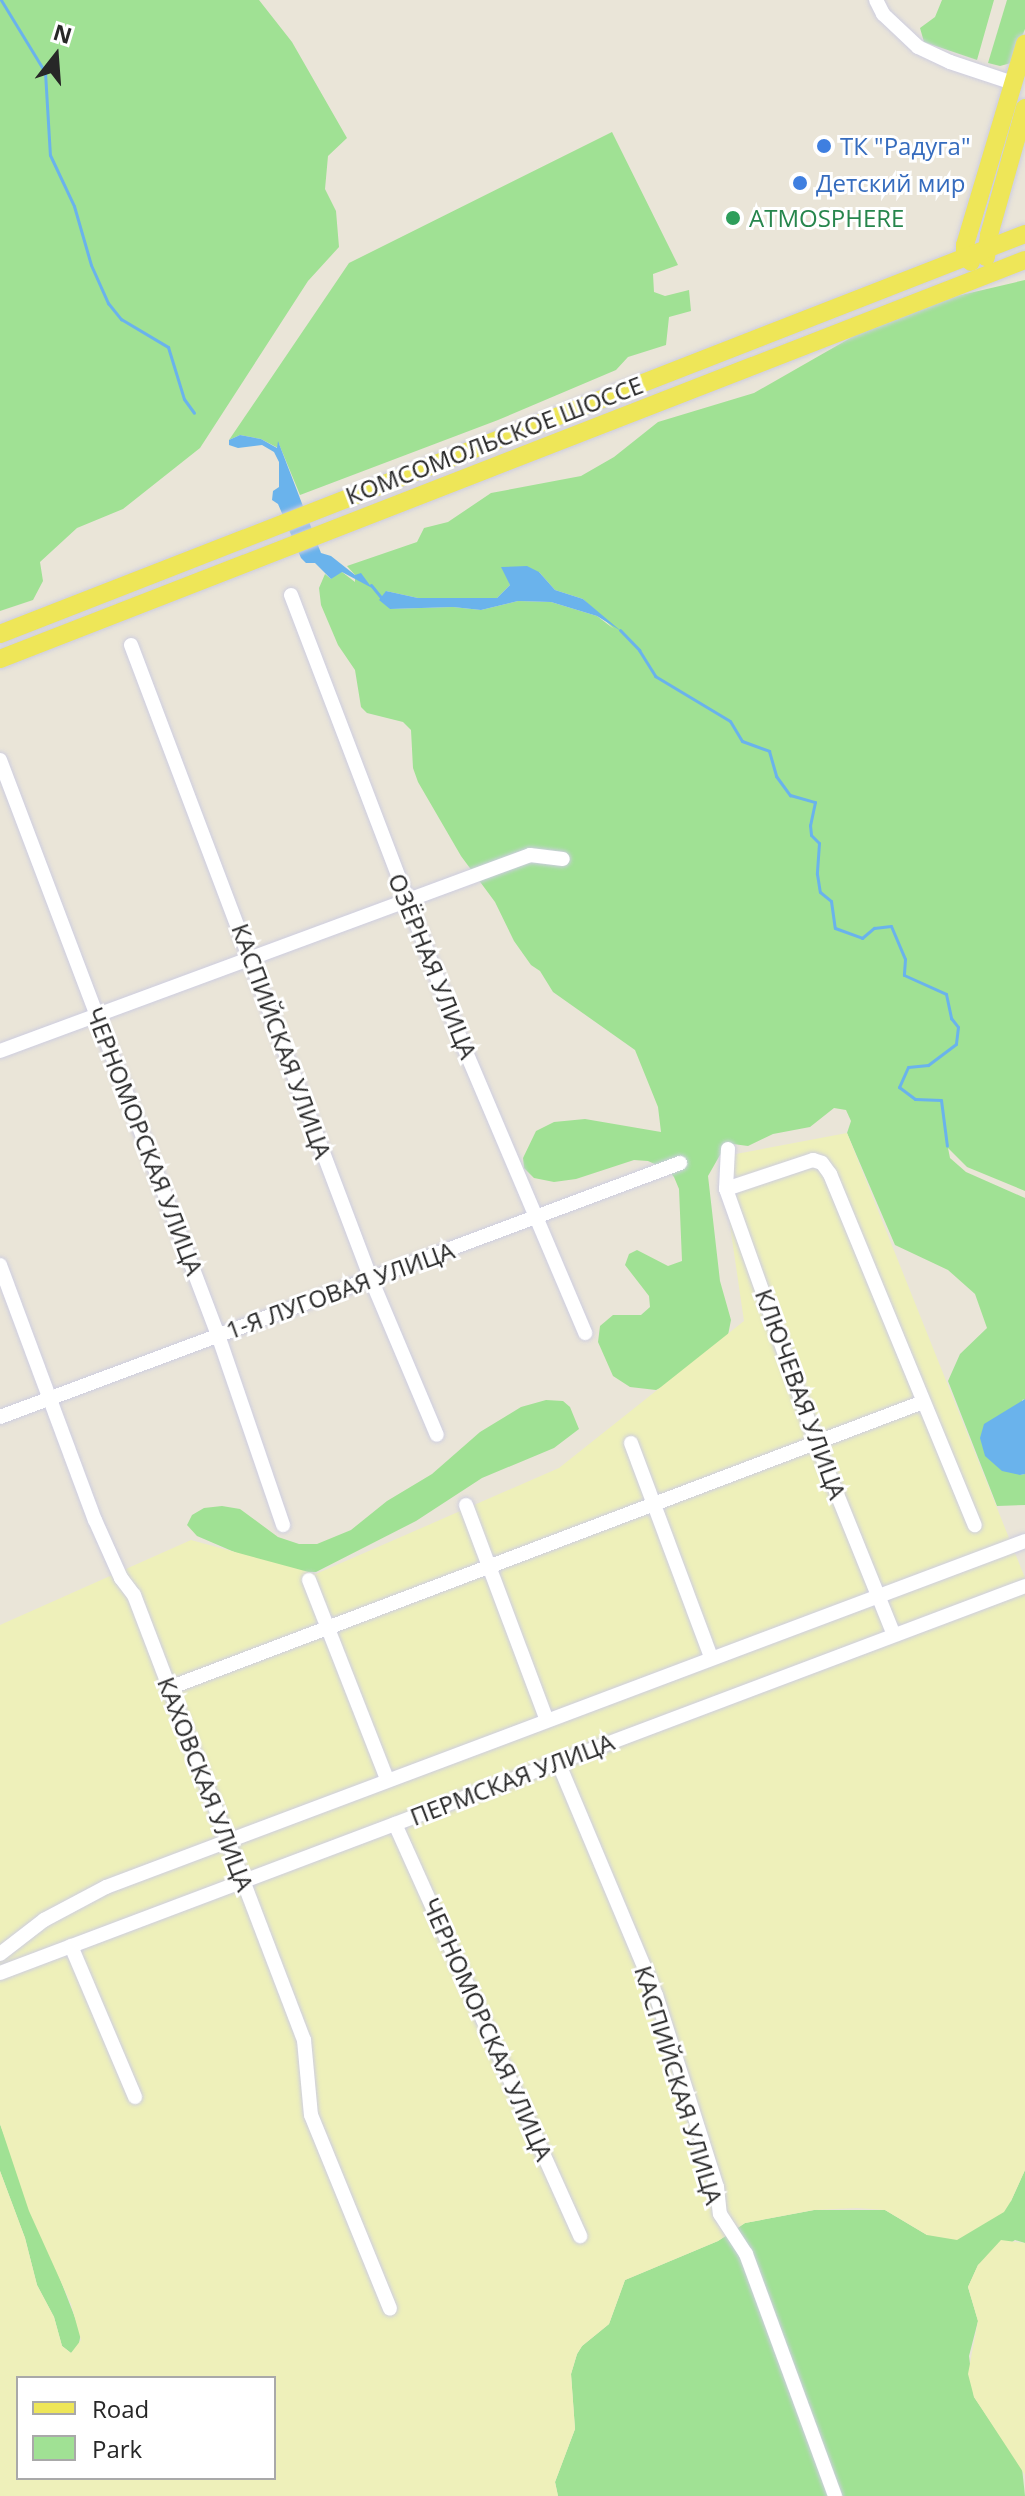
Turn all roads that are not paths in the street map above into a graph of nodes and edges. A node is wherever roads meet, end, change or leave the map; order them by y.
1 (876, 0) edge
2 (1025, 44) edge
3 (1019, 84) edge
4 (1025, 108) edge
5 (1025, 234) edge
6 (987, 247) junction
7 (965, 256) junction
8 (1025, 260) edge
9 (984, 275) junction
10 (291, 595) dead end
11 (0, 634) edge
12 (134, 651) dead end
13 (0, 659) edge
14 (0, 760) edge
15 (563, 859) dead end
16 (407, 901) junction
17 (251, 957) junction
18 (98, 1016) junction
19 (0, 1051) edge
20 (728, 1149) dead end
21 (680, 1163) dead end
22 (726, 1189) junction
23 (537, 1214) junction
24 (0, 1265) edge
25 (371, 1279) junction
26 (585, 1333) dead end
27 (218, 1335) junction
28 (51, 1397) junction
29 (923, 1402) junction
30 (0, 1417) edge
31 (437, 1435) dead end
32 (816, 1442) junction
33 (631, 1443) dead end
34 (653, 1504) junction
35 (466, 1505) dead end
36 (283, 1525) dead end
37 (975, 1525) dead end
38 (1025, 1541) edge
39 (490, 1566) junction
40 (309, 1580) dead end
41 (1024, 1590) edge
42 (878, 1595) junction
43 (325, 1629) junction
44 (894, 1635) junction
45 (711, 1657) junction
46 (169, 1688) junction
47 (546, 1718) junction
48 (558, 1762) junction
49 (387, 1779) junction
50 (395, 1824) junction
51 (227, 1841) junction
52 (243, 1881) junction
53 (71, 1946) junction
54 (0, 1954) edge
55 (0, 1973) edge
56 (135, 2097) dead end
57 (580, 2236) dead end
58 (390, 2309) dead end
59 (835, 2496) edge

1 - 3 street
2 - 3 main road
3 - 7 main road
4 - 6 main road
5 - 6 main road, КОМСОМОЛЬСКОЕ ШОССЕ
6 - 7 main road, КОМСОМОЛЬСКОЕ ШОССЕ
6 - 9 main road
7 - 9 main road
7 - 11 main road, КОМСОМОЛЬСКОЕ ШОССЕ
8 - 9 main road, КОМСОМОЛЬСКОЕ ШОССЕ
9 - 13 main road, КОМСОМОЛЬСКОЕ ШОССЕ
10 - 16 street, ОЗЁРНАЯ УЛИЦА
12 - 17 street, КАСПИЙСКАЯ УЛИЦА
14 - 18 street, ЧЕРНОМОРСКАЯ УЛИЦА
15 - 16 street
16 - 17 street
16 - 23 street, ОЗЁРНАЯ УЛИЦА
17 - 18 street
17 - 25 street, КАСПИЙСКАЯ УЛИЦА
18 - 19 street
18 - 27 street, ЧЕРНОМОРСКАЯ УЛИЦА
20 - 22 street, КЛЮЧЕВАЯ УЛИЦА
21 - 23 street, 1-Я ЛУГОВАЯ УЛИЦА
22 - 29 street
22 - 32 street, КЛЮЧЕВАЯ УЛИЦА
23 - 25 street, 1-Я ЛУГОВАЯ УЛИЦА
23 - 26 street, ОЗЁРНАЯ УЛИЦА
24 - 28 street, КАХОВСКАЯ УЛИЦА
25 - 27 street, 1-Я ЛУГОВАЯ УЛИЦА
25 - 31 street, КАСПИЙСКАЯ УЛИЦА
27 - 28 street, 1-Я ЛУГОВАЯ УЛИЦА
27 - 36 street, ЧЕРНОМОРСКАЯ УЛИЦА
28 - 30 street, 1-Я ЛУГОВАЯ УЛИЦА
28 - 46 street, КАХОВСКАЯ УЛИЦА
29 - 32 street
29 - 37 street
32 - 34 street
32 - 42 street, КЛЮЧЕВАЯ УЛИЦА
33 - 34 street
34 - 39 street
34 - 45 street
35 - 39 street
38 - 42 street
39 - 43 street
39 - 47 street
40 - 43 street
41 - 44 street, ПЕРМСКАЯ УЛИЦА
42 - 44 street, КЛЮЧЕВАЯ УЛИЦА
42 - 45 street
43 - 46 street
43 - 49 street
44 - 48 street, ПЕРМСКАЯ УЛИЦА
45 - 47 street
46 - 51 street, КАХОВСКАЯ УЛИЦА
47 - 49 street
48 - 50 street, ПЕРМСКАЯ УЛИЦА
48 - 59 street, КАСПИЙСКАЯ УЛИЦА
49 - 51 street
50 - 52 street, ПЕРМСКАЯ УЛИЦА
50 - 57 street, ЧЕРНОМОРСКАЯ УЛИЦА
51 - 52 street, КАХОВСКАЯ УЛИЦА
51 - 54 street
52 - 53 street, ПЕРМСКАЯ УЛИЦА
52 - 58 street, КАХОВСКАЯ УЛИЦА
53 - 55 street, ПЕРМСКАЯ УЛИЦА
53 - 56 street

